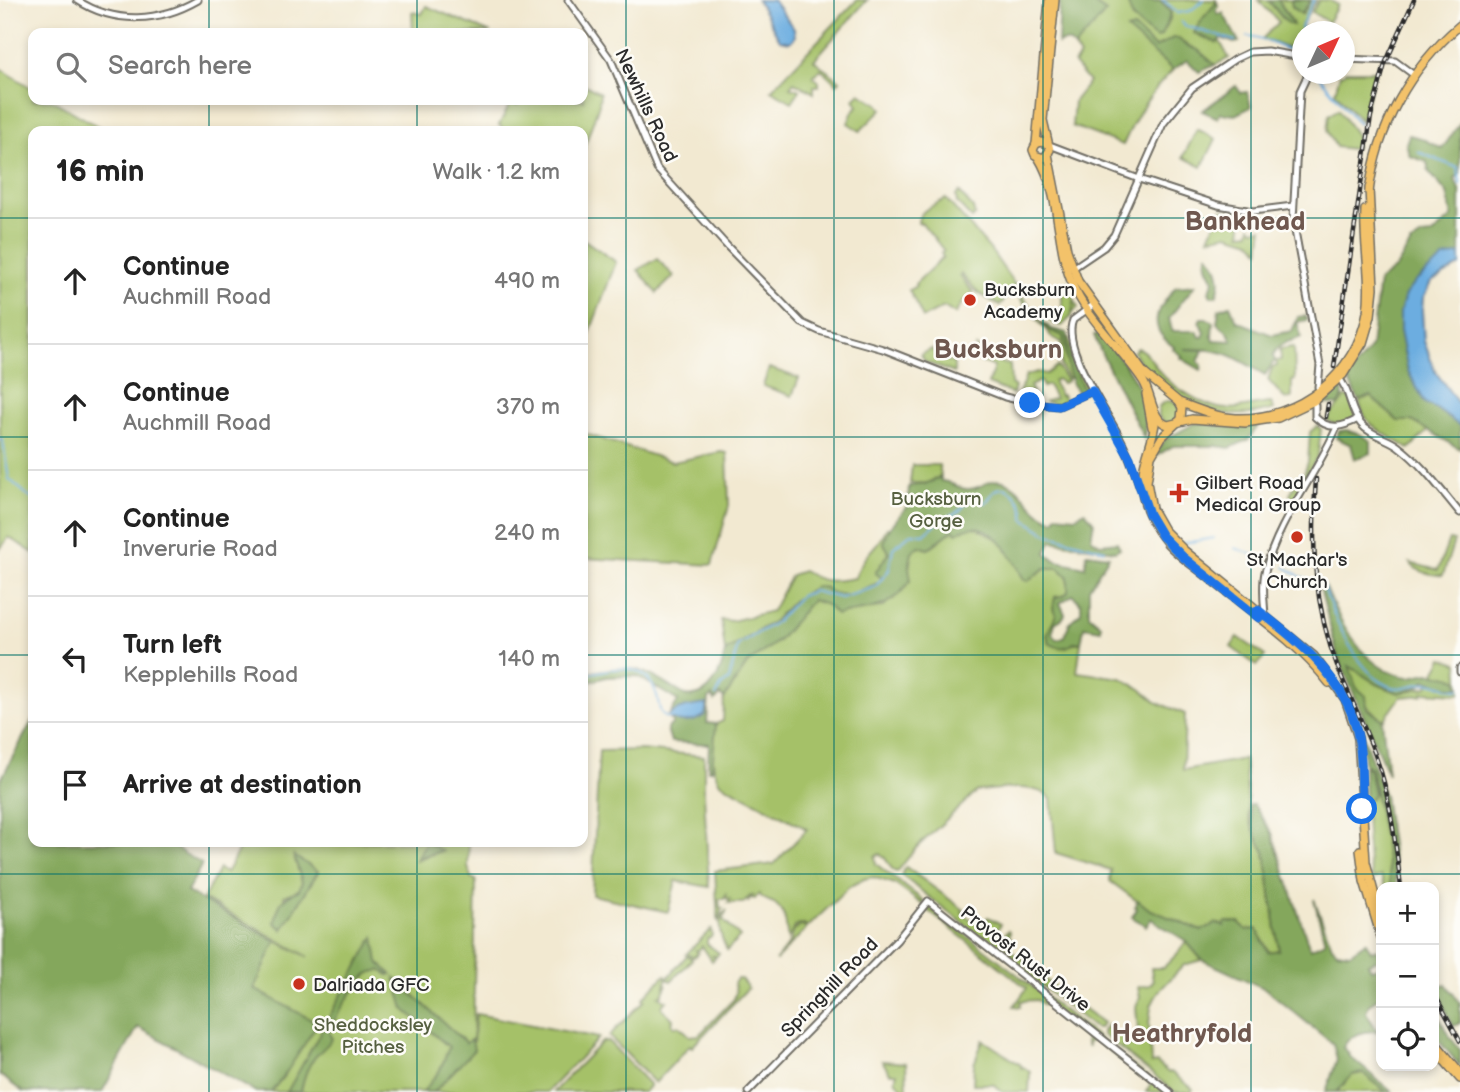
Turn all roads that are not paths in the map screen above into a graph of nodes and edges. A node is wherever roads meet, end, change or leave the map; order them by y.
1 (78, 0) edge
2 (198, 0) edge
3 (568, 0) edge
4 (1049, 0) edge
5 (1055, 0) edge
6 (1460, 25) edge
7 (1292, 55) edge
8 (1355, 59) edge
9 (1414, 75) junction
10 (1303, 84) edge
11 (1036, 144) junction
12 (1048, 150) junction
13 (1038, 157) junction
14 (1139, 179) junction
15 (1293, 206) junction
16 (1069, 257) junction
17 (1081, 261) junction
18 (1072, 269) junction
19 (1090, 307) junction
20 (1137, 372) junction
21 (1338, 378) junction
22 (1318, 387) dead end
23 (1092, 391) junction
24 (1177, 401) junction
25 (1315, 405) dead end
26 (1156, 413) junction
27 (1358, 419) junction
28 (1175, 424) junction
29 (1336, 427) junction
30 (1146, 455) junction
31 (1130, 458) junction
32 (1143, 496) junction
33 (1460, 513) edge
34 (1263, 596) junction
35 (1251, 604) junction
36 (1261, 615) junction
37 (1376, 899) edge
38 (928, 901) joint
39 (1376, 920) edge
40 (1439, 1047) edge
41 (1439, 1055) edge
42 (1460, 1072) edge
43 (1460, 1079) edge
44 (748, 1092) edge
45 (1170, 1092) edge

1 - 2 street
3 - 23 street, Newhills Road
4 - 11 main road
5 - 12 main road
6 - 9 main road
7 - 14 street
8 - 9 street
9 - 21 main road
10 - 15 street
11 - 12 main road
11 - 13 main road
12 - 13 main road
12 - 14 street
12 - 16 main road
13 - 19 main road
14 - 15 street
14 - 17 street
15 - 22 street
16 - 17 street
16 - 18 main road
17 - 18 street
18 - 19 main road
19 - 20 main road
19 - 23 street
19 - 24 main road
20 - 26 main road
20 - 30 main road
21 - 24 main road
21 - 27 street
21 - 28 main road
23 - 31 street
24 - 26 main road
24 - 28 main road
25 - 29 street
26 - 28 main road
26 - 30 main road
27 - 29 street
27 - 33 street
28 - 35 main road
29 - 34 street
30 - 31 street
30 - 32 main road
31 - 32 street
32 - 36 main road
34 - 35 street
34 - 36 street
35 - 36 main road
36 - 37 main road
36 - 39 main road
38 - 44 street, Springhill Road
38 - 45 street, Provost Rust Drive
40 - 42 main road
41 - 43 main road

